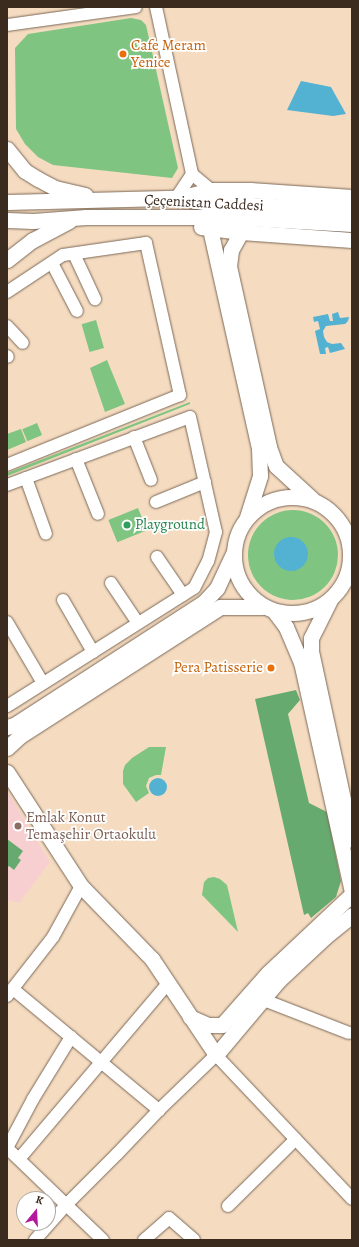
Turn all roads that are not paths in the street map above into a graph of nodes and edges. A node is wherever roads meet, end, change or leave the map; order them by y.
1 (136, 7) edge
2 (156, 7) edge
3 (83, 11) edge
4 (7, 24) edge
5 (7, 149) edge
6 (192, 174) junction
7 (211, 190) junction
8 (352, 197) edge
9 (176, 198) junction
10 (110, 200) junction
11 (7, 202) edge
12 (352, 210) edge
13 (167, 217) junction
14 (75, 218) junction
15 (7, 220) edge
16 (352, 224) edge
17 (210, 229) junction
18 (241, 232) junction
19 (352, 240) edge
20 (74, 254) junction
21 (7, 260) edge
22 (52, 263) junction
23 (7, 292) edge
24 (95, 299) dead end
25 (77, 311) dead end
26 (7, 326) edge
27 (23, 343) dead end
28 (134, 437) junction
29 (76, 459) junction
30 (7, 465) edge
31 (26, 478) junction
32 (151, 480) dead end
33 (205, 482) junction
34 (7, 485) edge
35 (156, 502) dead end
36 (316, 502) junction
37 (332, 513) junction
38 (98, 514) dead end
39 (247, 518) junction
40 (352, 522) edge
41 (46, 534) dead end
42 (233, 553) junction
43 (157, 557) dead end
44 (347, 580) edge
45 (111, 583) dead end
46 (183, 595) junction
47 (63, 600) dead end
48 (330, 600) junction
49 (268, 609) junction
50 (7, 622) edge
51 (138, 623) junction
52 (93, 652) junction
53 (43, 683) junction
54 (7, 706) edge
55 (7, 727) edge
56 (7, 748) edge
57 (7, 772) edge
58 (352, 840) edge
59 (81, 886) junction
60 (352, 893) edge
61 (352, 916) edge
62 (168, 983) junction
63 (10, 992) edge
64 (264, 1000) junction
65 (190, 1016) junction
66 (222, 1025) junction
67 (349, 1033) dead end
68 (232, 1036) junction
69 (71, 1037) junction
70 (216, 1056) junction
71 (100, 1062) junction
72 (159, 1110) junction
73 (296, 1139) junction
74 (7, 1148) edge
75 (19, 1159) junction
76 (352, 1199) edge
77 (66, 1204) junction
78 (228, 1206) dead end
79 (35, 1240) edge
80 (103, 1240) edge
81 (144, 1240) edge
82 (194, 1240) edge

1 - 3 street
2 - 6 street
3 - 4 street
5 - 10 main road
6 - 7 street
6 - 9 street
7 - 8 main road
7 - 9 main road
9 - 10 main road, Çeçenistan Caddesi
9 - 12 main road, Çeçenistan Caddesi
10 - 11 main road, Çeçenistan Caddesi
13 - 14 main road, Çeçenistan Caddesi
13 - 16 main road, Çeçenistan Caddesi
13 - 17 main road
14 - 15 main road, Çeçenistan Caddesi
14 - 21 main road
17 - 18 main road
17 - 39 main road
18 - 19 main road
18 - 36 main road
20 - 22 street
20 - 24 street
20 - 30 street
22 - 23 street
22 - 25 street
26 - 27 street
28 - 29 street
28 - 32 street
28 - 33 street
29 - 31 street
29 - 38 street
31 - 34 street
31 - 41 street
33 - 35 street
33 - 46 street
36 - 37 main road
36 - 39 main road
37 - 40 main road
37 - 44 main road
39 - 42 main road
42 - 49 main road
42 - 55 main road
43 - 46 street
44 - 48 main road
45 - 51 street
46 - 51 street
47 - 52 street
48 - 49 main road
48 - 58 main road
49 - 56 main road
49 - 60 main road
50 - 53 street
51 - 52 street
52 - 53 street
53 - 54 street
57 - 59 main road
59 - 62 main road
59 - 63 street
60 - 66 main road
61 - 64 main road
62 - 65 main road
62 - 71 street
63 - 69 street
64 - 67 street
64 - 68 main road
65 - 66 main road
65 - 70 main road
66 - 68 main road
68 - 70 main road
69 - 71 street
69 - 74 street
70 - 72 street
70 - 73 street
71 - 72 street
71 - 75 street
72 - 77 street
73 - 76 street
73 - 78 street
74 - 75 street
75 - 77 street
77 - 79 street
77 - 80 street
81 - 82 street

